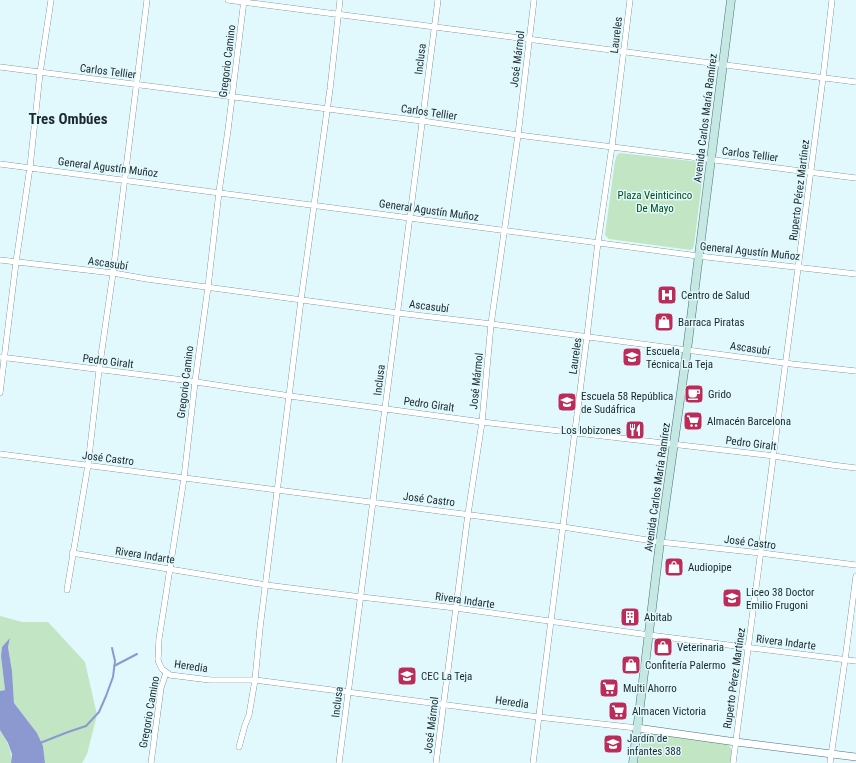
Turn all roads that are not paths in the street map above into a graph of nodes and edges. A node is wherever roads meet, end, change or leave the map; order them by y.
1 (51, 0) edge
2 (147, 0) edge
3 (228, 0) edge
4 (340, 0) edge
5 (438, 0) edge
6 (534, 0) edge
7 (630, 0) edge
8 (731, 0) edge
9 (832, 0) edge
10 (244, 1) edge
11 (338, 15) junction
12 (435, 27) junction
13 (529, 39) junction
14 (624, 52) junction
15 (723, 65) junction
16 (0, 67) edge
17 (40, 73) junction
18 (823, 78) junction
19 (856, 82) edge
20 (137, 85) junction
21 (232, 97) junction
22 (327, 109) junction
23 (422, 121) junction
24 (518, 135) junction
25 (612, 146) junction
26 (710, 160) junction
27 (0, 164) edge
28 (30, 167) junction
29 (811, 172) junction
30 (856, 178) edge
31 (125, 180) junction
32 (219, 192) junction
33 (314, 205) junction
34 (410, 217) junction
35 (504, 230) junction
36 (598, 242) junction
37 (698, 256) junction
38 (0, 260) edge
39 (16, 262) junction
40 (799, 267) junction
41 (113, 273) junction
42 (856, 274) edge
43 (208, 287) junction
44 (301, 300) junction
45 (398, 313) junction
46 (491, 324) junction
47 (587, 336) junction
48 (687, 350) junction
49 (2, 357) edge
50 (786, 363) junction
51 (99, 370) junction
52 (856, 371) edge
53 (195, 382) junction
54 (0, 393) edge
55 (290, 396) junction
56 (385, 409) junction
57 (482, 422) junction
58 (575, 432) junction
59 (674, 444) junction
60 (0, 454) edge
61 (774, 456) junction
62 (88, 465) junction
63 (856, 468) edge
64 (184, 478) junction
65 (278, 490) junction
66 (373, 502) junction
67 (468, 514) junction
68 (563, 527) junction
69 (660, 542) junction
70 (761, 552) junction
71 (72, 553) junction
72 (856, 565) edge
73 (170, 569) junction
74 (856, 576) edge
75 (266, 585) junction
76 (66, 590) dead end
77 (361, 598) junction
78 (456, 608) junction
79 (551, 622) junction
80 (649, 635) junction
81 (748, 647) junction
82 (846, 660) junction
83 (856, 661) edge
84 (166, 673) junction
85 (255, 680) junction
86 (348, 692) junction
87 (443, 704) junction
88 (538, 717) junction
89 (637, 728) junction
90 (736, 742) junction
91 (239, 747) dead end
92 (832, 754) junction
93 (856, 757) edge
94 (151, 763) edge
95 (339, 763) edge
96 (436, 763) edge
97 (533, 763) edge
98 (633, 763) edge
99 (733, 763) edge
100 (830, 763) edge

1 - 17 street
2 - 20 street
3 - 10 street
4 - 11 street
5 - 12 street, Inclusa
6 - 13 street, José Mármol
7 - 14 street, Laureles
8 - 15 main road, Avenida Carlos María Ramírez
9 - 18 street, Ruperto Pérez Martínez
10 - 11 street
10 - 21 street, Gregorio Camino
11 - 12 street
11 - 22 street
12 - 13 street
12 - 23 street, Inclusa
13 - 14 street
13 - 24 street, José Mármol
14 - 15 street
14 - 25 street, Laureles
15 - 18 street
15 - 26 main road, Avenida Carlos María Ramírez
16 - 17 street, Carlos Tellier
17 - 20 street, Carlos Tellier
17 - 28 street
18 - 19 street
18 - 29 street, Ruperto Pérez Martínez
20 - 21 street, Carlos Tellier
20 - 31 street
21 - 22 street, Carlos Tellier
21 - 32 street, Gregorio Camino
22 - 23 street, Carlos Tellier
22 - 33 street
23 - 24 street, Carlos Tellier
23 - 34 street, Inclusa
24 - 25 street, Carlos Tellier
24 - 35 street, José Mármol
25 - 26 street, Carlos Tellier
25 - 36 street, Laureles
26 - 29 street, Carlos Tellier
26 - 37 main road, Avenida Carlos María Ramírez
27 - 28 street, General Agustín Muñoz
28 - 31 street, General Agustín Muñoz
28 - 39 street
29 - 30 street, Carlos Tellier
29 - 40 street, Ruperto Pérez Martínez
31 - 32 street, General Agustín Muñoz
31 - 41 street
32 - 33 street, General Agustín Muñoz
32 - 43 street, Gregorio Camino
33 - 34 street, General Agustín Muñoz
33 - 44 street
34 - 35 street, General Agustín Muñoz
34 - 45 street, Inclusa
35 - 36 street, General Agustín Muñoz
35 - 46 street, José Mármol
36 - 37 street, General Agustín Muñoz
36 - 47 street, Laureles
37 - 40 street, General Agustín Muñoz
37 - 48 main road, Avenida Carlos María Ramírez
38 - 39 street, Ascasubí
39 - 41 street, Ascasubí
39 - 49 street
40 - 42 street, General Agustín Muñoz
40 - 50 street, Ruperto Pérez Martínez
41 - 43 street, Ascasubí
41 - 51 street
43 - 44 street, Ascasubí
43 - 53 street, Gregorio Camino
44 - 45 street, Ascasubí
44 - 55 street
45 - 46 street, Ascasubí
45 - 56 street, Inclusa
46 - 47 street, Ascasubí
46 - 57 street, José Mármol
47 - 48 street, Ascasubí
47 - 58 street, Laureles
48 - 50 street, Ascasubí
48 - 59 main road, Avenida Carlos María Ramírez
49 - 51 street, Pedro Giralt
49 - 54 street
50 - 52 street, Ascasubí
50 - 61 street, Ruperto Pérez Martínez
51 - 53 street, Pedro Giralt
51 - 62 street
53 - 55 street, Pedro Giralt
53 - 64 street, Gregorio Camino
55 - 56 street, Pedro Giralt
55 - 65 street
56 - 57 street, Pedro Giralt
56 - 66 street, Inclusa
57 - 58 street, Pedro Giralt
57 - 67 street, José Mármol
58 - 59 street, Pedro Giralt
58 - 68 street, Laureles
59 - 61 street, Pedro Giralt
59 - 69 main road, Avenida Carlos María Ramírez
60 - 62 street, José Castro
61 - 63 street, Pedro Giralt
61 - 70 street, Ruperto Pérez Martínez
62 - 64 street, José Castro
62 - 71 street
64 - 65 street, José Castro
64 - 73 street, Gregorio Camino
65 - 66 street, José Castro
65 - 75 street
66 - 67 street, José Castro
66 - 77 street, Inclusa
67 - 68 street, José Castro
67 - 78 street, José Mármol
68 - 69 street, José Castro
68 - 79 street, Laureles
69 - 70 street, José Castro
69 - 80 main road, Avenida Carlos María Ramírez
70 - 72 street, José Castro
70 - 81 street, Ruperto Pérez Martínez
71 - 73 street, Rivera Indarte
71 - 76 street
73 - 75 street, Rivera Indarte
73 - 84 street, Gregorio Camino
74 - 82 street
75 - 77 street, Rivera Indarte
75 - 85 street
77 - 78 street, Rivera Indarte
77 - 86 street, Inclusa
78 - 79 street, Rivera Indarte
78 - 87 street, José Mármol
79 - 80 street, Rivera Indarte
79 - 88 street, Laureles
80 - 81 street, Rivera Indarte
80 - 89 main road, Avenida Carlos María Ramírez
81 - 82 street, Rivera Indarte
81 - 90 street, Ruperto Pérez Martínez
82 - 83 street, Rivera Indarte
82 - 92 street
84 - 85 street, Heredia
84 - 94 street, Gregorio Camino
85 - 86 street, Heredia
85 - 91 street
86 - 87 street, Heredia
86 - 95 street, Inclusa
87 - 88 street, Heredia
87 - 96 street, José Mármol
88 - 89 street, Heredia
88 - 97 street, Laureles
89 - 90 street, Heredia
89 - 98 main road, Avenida Carlos María Ramírez
90 - 92 street, Heredia
90 - 99 street, Ruperto Pérez Martínez
92 - 93 street, Heredia
92 - 100 street

